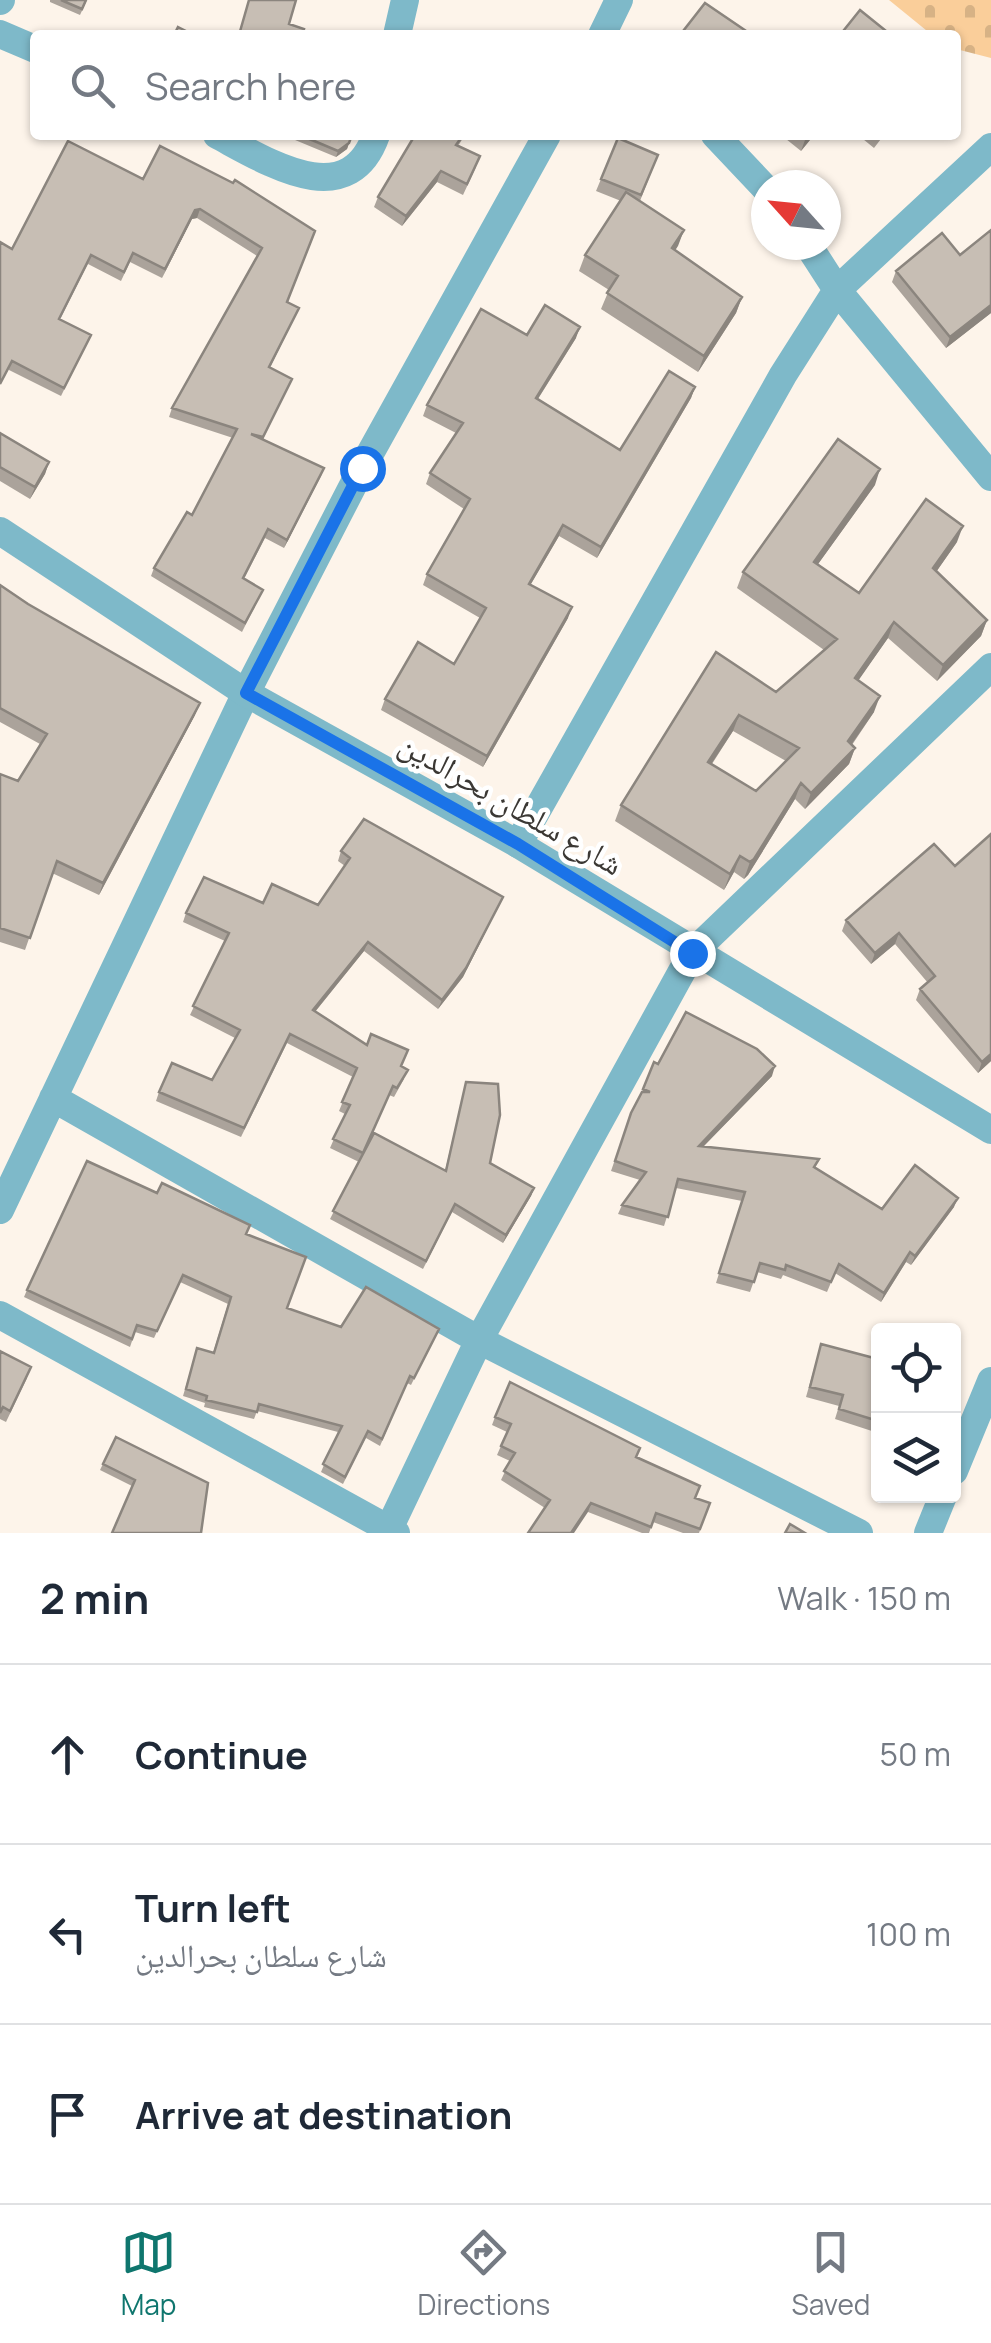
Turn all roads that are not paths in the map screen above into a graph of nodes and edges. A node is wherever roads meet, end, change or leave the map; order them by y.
1 (405, 0) edge
2 (619, 0) edge
3 (398, 30) edge
4 (604, 30) edge
5 (0, 34) edge
6 (30, 48) edge
7 (228, 140) edge
8 (373, 140) edge
9 (544, 140) edge
10 (720, 140) edge
11 (991, 147) edge
12 (751, 173) edge
13 (818, 260) edge
14 (838, 290) junction
15 (991, 477) edge
16 (0, 531) edge
17 (991, 667) edge
18 (246, 693) junction
19 (518, 844) junction
20 (692, 953) junction
21 (53, 1098) junction
22 (991, 1130) edge
23 (0, 1210) edge
24 (0, 1315) edge
25 (479, 1340) junction
26 (991, 1381) edge
27 (961, 1454) edge
28 (940, 1503) edge
29 (391, 1532) edge
30 (859, 1533) edge
31 (928, 1533) edge

1 - 3 street
2 - 4 street
5 - 6 street
7 - 8 street
9 - 18 street
10 - 12 street
11 - 14 street
13 - 14 street
14 - 15 street
14 - 19 street
16 - 18 street, شارع سلطان بحرالدين
17 - 20 street
18 - 19 street, شارع سلطان بحرالدين
18 - 21 street
19 - 20 street, شارع سلطان بحرالدين
20 - 22 street, شارع سلطان بحرالدين
20 - 25 street
21 - 23 street
21 - 25 street
24 - 29 street
25 - 29 street
25 - 30 street
26 - 27 street
28 - 31 street

